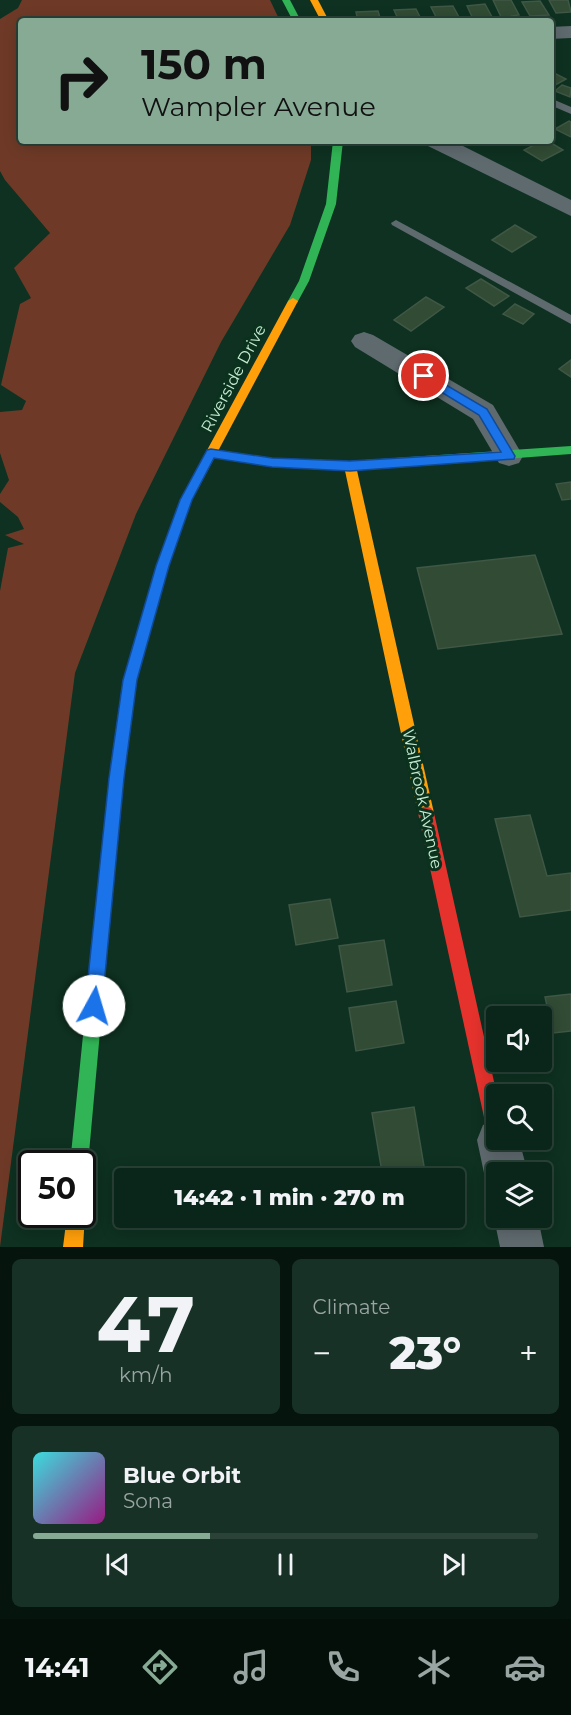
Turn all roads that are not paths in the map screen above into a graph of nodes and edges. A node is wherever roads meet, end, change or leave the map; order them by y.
1 (286, 0) edge
2 (314, 0) edge
3 (295, 18) edge
4 (323, 18) edge
5 (571, 32) edge
6 (554, 33) edge
7 (554, 103) edge
8 (571, 111) edge
9 (338, 144) edge
10 (442, 144) edge
11 (571, 208) edge
12 (396, 223) dead end
13 (571, 320) edge
14 (364, 341) dead end
15 (571, 450) edge
16 (211, 453) junction
17 (509, 456) junction
18 (350, 466) junction
19 (486, 1085) edge
20 (81, 1150) edge
21 (74, 1228) edge
22 (518, 1228) edge
23 (73, 1247) edge
24 (522, 1247) edge

1 - 3 main road
2 - 4 main road
5 - 6 street
7 - 8 lane
9 - 16 main road, Riverside Drive
10 - 11 street
12 - 13 lane
14 - 17 street
15 - 17 main road
16 - 18 main road
16 - 20 main road, Riverside Drive
17 - 18 main road
18 - 19 main road, Walbrook Avenue
21 - 23 main road
22 - 24 street

